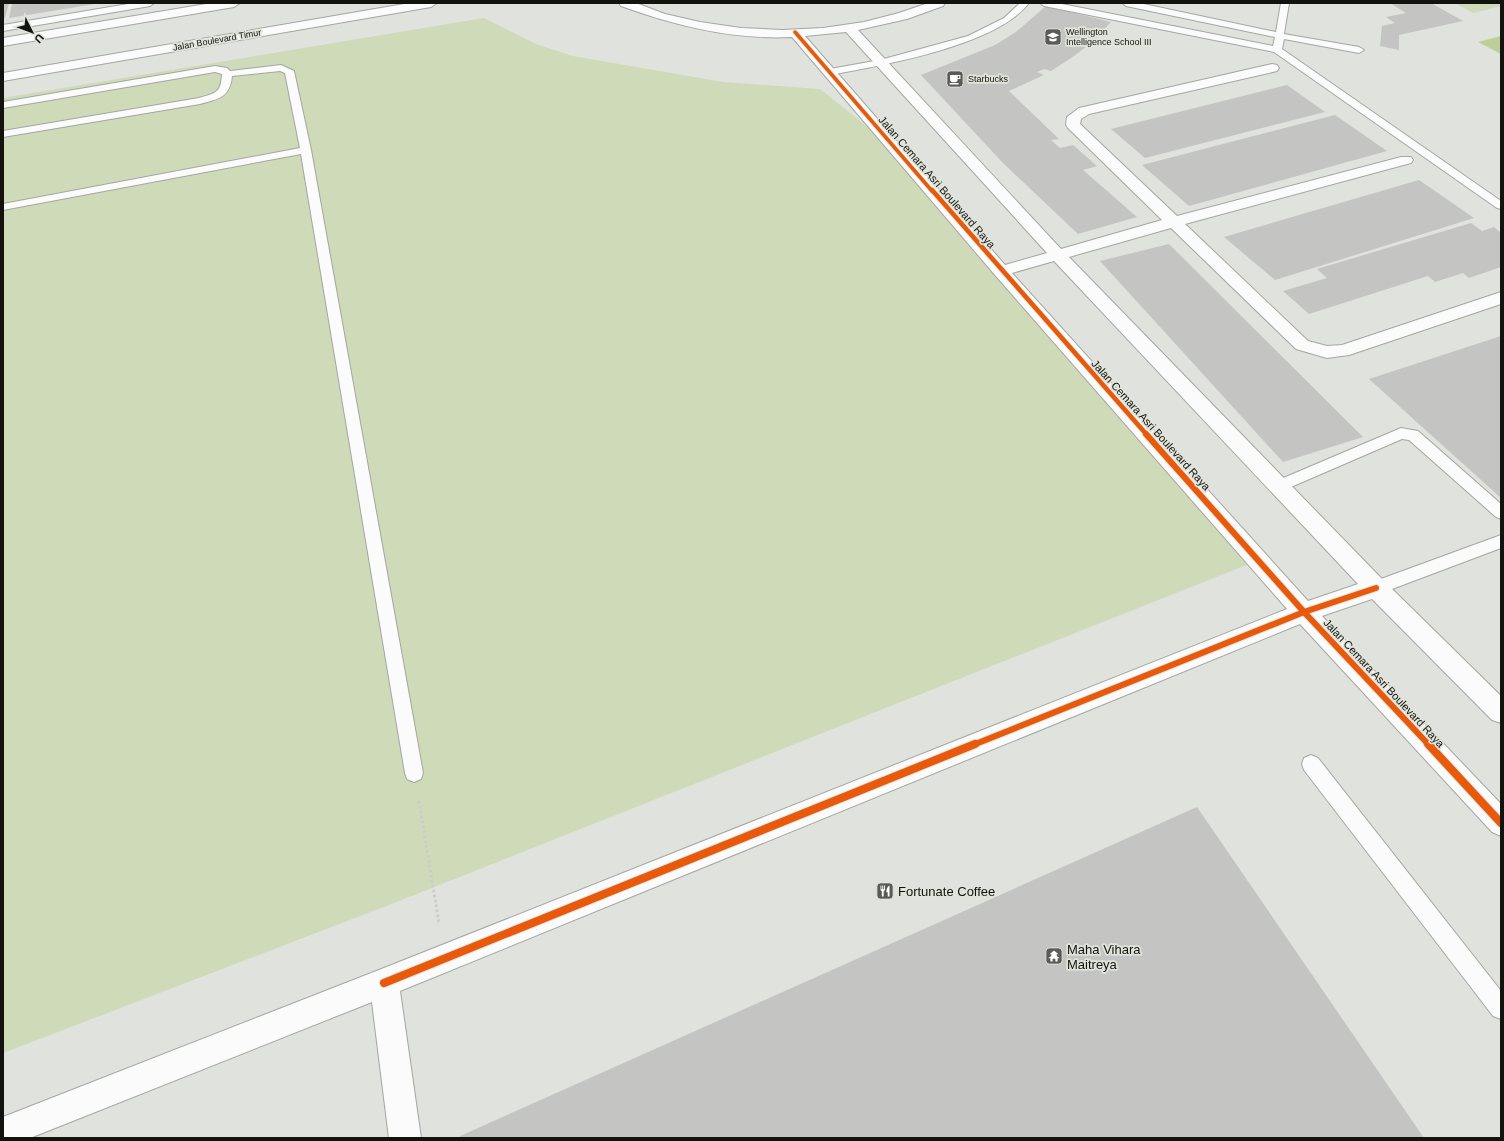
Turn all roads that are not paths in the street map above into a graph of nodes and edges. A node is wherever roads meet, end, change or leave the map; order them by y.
1 (150, 3) edge
2 (234, 3) edge
3 (431, 3) edge
4 (625, 3) edge
5 (939, 3) edge
6 (1025, 3) edge
7 (1044, 3) edge
8 (1126, 3) edge
9 (1285, 3) edge
10 (3, 28) edge
11 (849, 28) junction
12 (795, 32) junction
13 (1278, 34) junction
14 (3, 42) edge
15 (1276, 50) junction
16 (1359, 50) dead end
17 (881, 63) junction
18 (1272, 68) dead end
19 (830, 72) junction
20 (226, 74) junction
21 (3, 77) edge
22 (3, 105) edge
23 (3, 134) edge
24 (306, 150) junction
25 (1406, 160) dead end
26 (1501, 206) edge
27 (3, 207) edge
28 (1173, 222) junction
29 (1058, 255) junction
30 (1001, 271) junction
31 (1501, 298) edge
32 (1279, 486) junction
33 (1501, 513) edge
34 (1501, 541) edge
35 (1376, 588) junction
36 (1304, 612) junction
37 (1501, 712) edge
38 (1311, 764) dead end
39 (414, 773) road end
40 (1501, 823) edge
41 (384, 983) junction
42 (1501, 1008) edge
43 (3, 1133) edge
44 (405, 1138) edge

1 - 10 lane
2 - 14 street
3 - 21 street, Jalan Boulevard Timur
4 - 12 street
5 - 11 street
6 - 17 lane
7 - 15 lane
8 - 13 lane
9 - 13 lane
11 - 12 street
11 - 17 street
12 - 19 street, Jalan Cemara Asri Boulevard Raya
13 - 15 lane
13 - 16 lane
15 - 26 lane
17 - 19 lane
17 - 29 street
18 - 28 street
19 - 30 street, Jalan Cemara Asri Boulevard Raya
20 - 22 lane
20 - 23 lane
20 - 24 lane
24 - 27 lane
24 - 39 lane
25 - 28 street
28 - 29 street
28 - 31 street
29 - 30 street
29 - 32 street
30 - 36 street, Jalan Cemara Asri Boulevard Raya
32 - 33 lane
32 - 35 street
34 - 35 lane
35 - 36 street
35 - 37 street
36 - 40 street, Jalan Cemara Asri Boulevard Raya
36 - 41 street
38 - 42 lane
41 - 43 street
41 - 44 street

